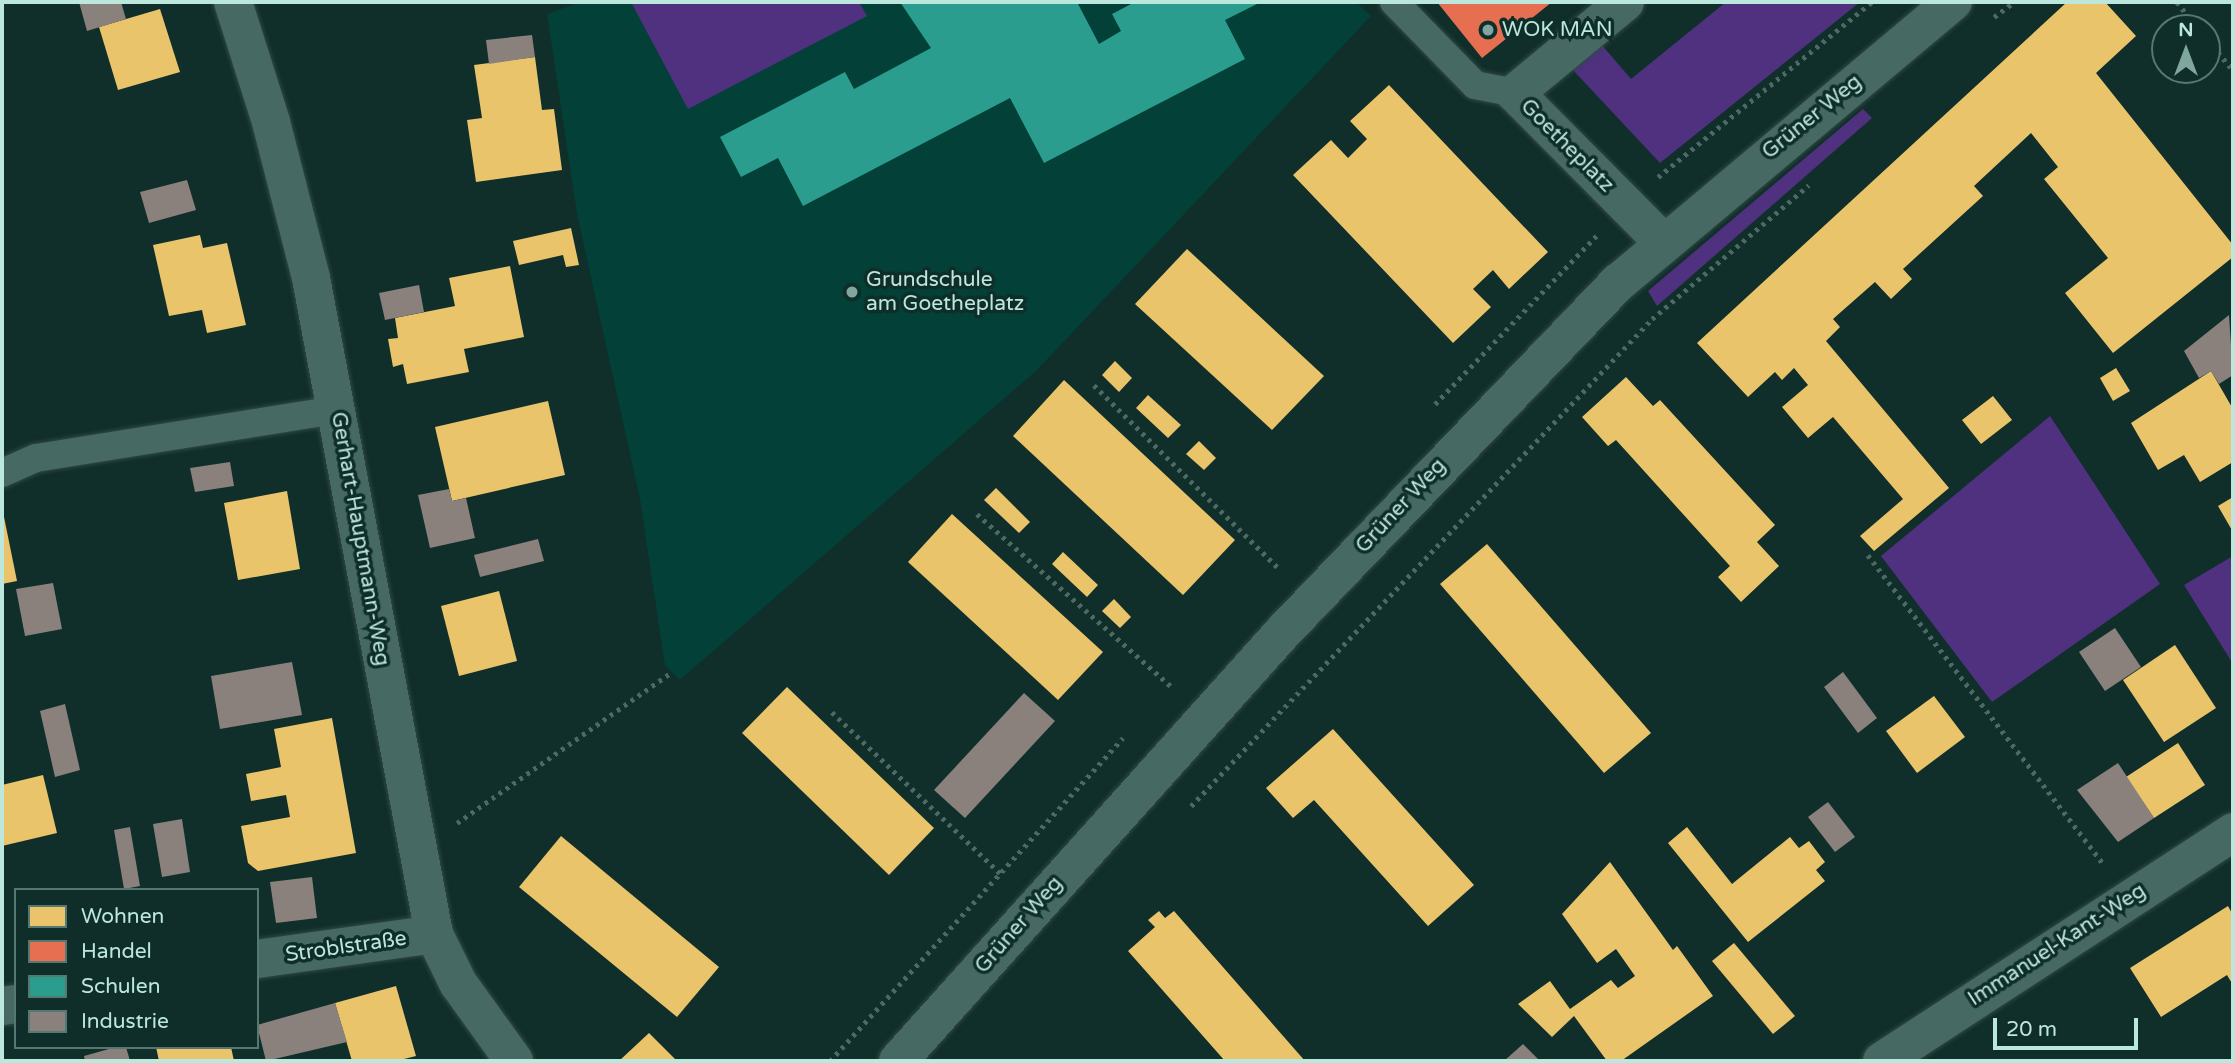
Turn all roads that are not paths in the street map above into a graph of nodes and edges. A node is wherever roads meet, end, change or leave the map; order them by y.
1 (233, 2) edge
2 (1394, 2) edge
3 (1625, 2) edge
4 (1953, 2) edge
5 (1515, 93) junction
6 (1662, 240) junction
7 (337, 410) junction
8 (2, 473) edge
9 (2233, 832) edge
10 (434, 934) junction
11 (259, 959) edge
12 (514, 1061) edge
13 (898, 1061) edge
14 (1882, 1061) edge

1 - 7 street, Gerhart-Hauptmann-Weg
2 - 5 lane
3 - 5 street, Goetheplatz
4 - 6 street, Grüner Weg
5 - 6 street, Goetheplatz
6 - 13 street, Grüner Weg
7 - 8 lane
7 - 10 street, Gerhart-Hauptmann-Weg
9 - 14 street, Immanuel-Kant-Weg
10 - 11 street, Stroblstraße
10 - 12 street, Gerhart-Hauptmann-Weg

